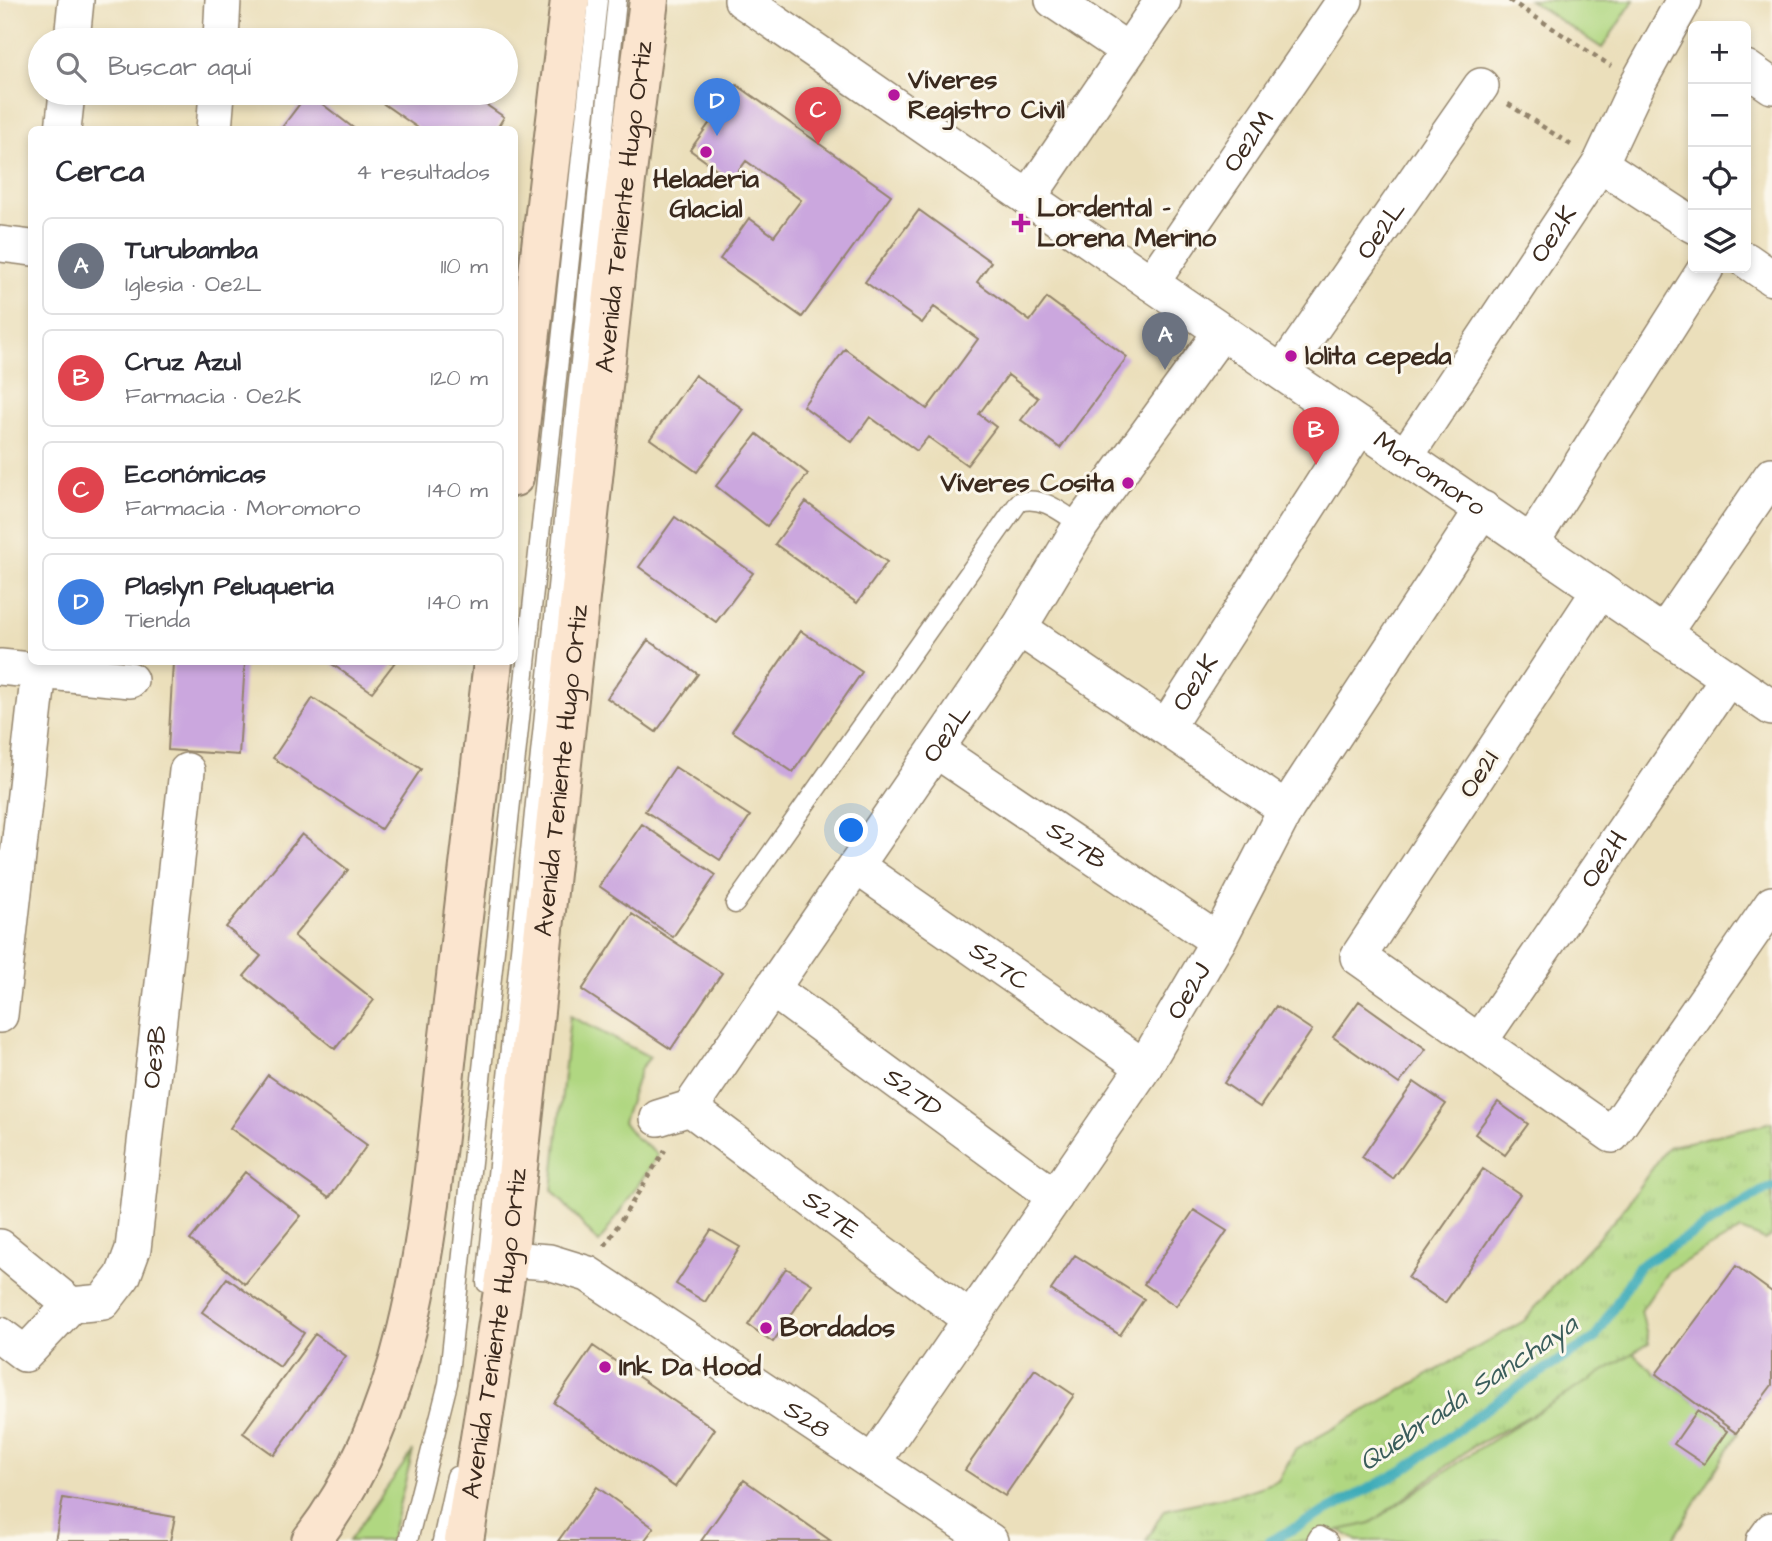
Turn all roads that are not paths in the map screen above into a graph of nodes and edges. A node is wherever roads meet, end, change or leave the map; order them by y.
1 (76, 0) edge
2 (223, 0) edge
3 (570, 0) edge
4 (598, 0) edge
5 (617, 0) edge
6 (649, 0) edge
7 (742, 0) edge
8 (1053, 0) edge
9 (1163, 0) edge
10 (1345, 0) edge
11 (1683, 17) edge
12 (73, 28) edge
13 (221, 28) edge
14 (1127, 50) junction
15 (1751, 71) edge
16 (1481, 86) road end
17 (1772, 86) edge
18 (66, 105) edge
19 (216, 105) edge
20 (63, 126) edge
21 (214, 126) edge
22 (1600, 164) junction
23 (1028, 198) junction
24 (1688, 222) edge
25 (0, 244) edge
26 (28, 248) edge
27 (1751, 263) edge
28 (1703, 273) edge
29 (1772, 278) edge
30 (1151, 283) junction
31 (524, 305) edge
32 (1222, 331) junction
33 (1282, 372) junction
34 (518, 408) edge
35 (1360, 426) junction
36 (1405, 457) junction
37 (1772, 475) edge
38 (1483, 509) junction
39 (1082, 525) junction
40 (1531, 543) junction
41 (1600, 590) junction
42 (1019, 628) junction
43 (1663, 634) junction
44 (493, 665) edge
45 (0, 667) edge
46 (39, 671) junction
47 (1728, 678) junction
48 (130, 680) dead end
49 (1772, 708) edge
50 (1167, 726) junction
51 (936, 750) junction
52 (187, 771) dead end
53 (1286, 809) junction
54 (856, 866) junction
55 (735, 904) dead end
56 (1772, 904) edge
57 (1218, 941) junction
58 (772, 989) junction
59 (0, 1015) edge
60 (1480, 1041) junction
61 (1144, 1067) junction
62 (674, 1113) joint
63 (1055, 1196) junction
64 (0, 1247) edge
65 (508, 1259) junction
66 (71, 1306) junction
67 (971, 1320) junction
68 (0, 1335) edge
69 (873, 1462) junction
70 (1772, 1530) edge
71 (311, 1541) edge
72 (408, 1541) edge
73 (442, 1541) edge
74 (464, 1541) edge
75 (990, 1541) edge
76 (1316, 1541) edge
77 (1328, 1541) edge
78 (1764, 1541) edge

1 - 12 street
2 - 13 street
3 - 31 main road
4 - 72 lane
5 - 73 lane
6 - 65 main road, Avenida Teniente Hugo Ortiz
7 - 23 street, Moromoro
8 - 14 street
9 - 14 street
10 - 30 street, Oe2M
11 - 22 street, Oe2K
14 - 23 street
15 - 17 street
16 - 33 street, Oe2L
18 - 20 street
19 - 21 street
22 - 24 street
22 - 36 street, Oe2K
23 - 30 street, Moromoro
25 - 26 street
27 - 29 street
28 - 40 street
30 - 32 street, Moromoro
31 - 34 main road
32 - 33 street, Moromoro
32 - 39 street, Oe2L
33 - 35 street, Moromoro
35 - 36 street, Moromoro
35 - 50 street, Oe2K
36 - 38 street, Moromoro
37 - 43 street
38 - 40 street, Moromoro
38 - 53 street, Oe2J
39 - 42 street, Oe2L
39 - 55 lane
40 - 41 street, Moromoro
41 - 43 street, Moromoro
41 - 60 street, Oe2I
42 - 50 street
42 - 51 street, Oe2L
43 - 47 street, Moromoro
44 - 71 main road
45 - 46 street
46 - 48 street
46 - 59 street
47 - 49 street, Moromoro
47 - 60 street, Oe2H
50 - 53 street
51 - 54 street, Oe2L
51 - 57 street, S27B
52 - 66 street, Oe3B
53 - 57 street, Oe2J
54 - 58 street, Oe2L
54 - 61 street, S27C
56 - 60 street
57 - 61 street, Oe2J
58 - 62 street, Oe2L
58 - 63 street, S27D
61 - 63 street, Oe2J
62 - 67 street, S27E
63 - 67 street, Oe2J
64 - 66 street
65 - 69 street, S28
65 - 74 main road, Avenida Teniente Hugo Ortiz
66 - 68 street
67 - 69 street, Oe2J
69 - 75 street, S28
70 - 78 street
76 - 77 lane

